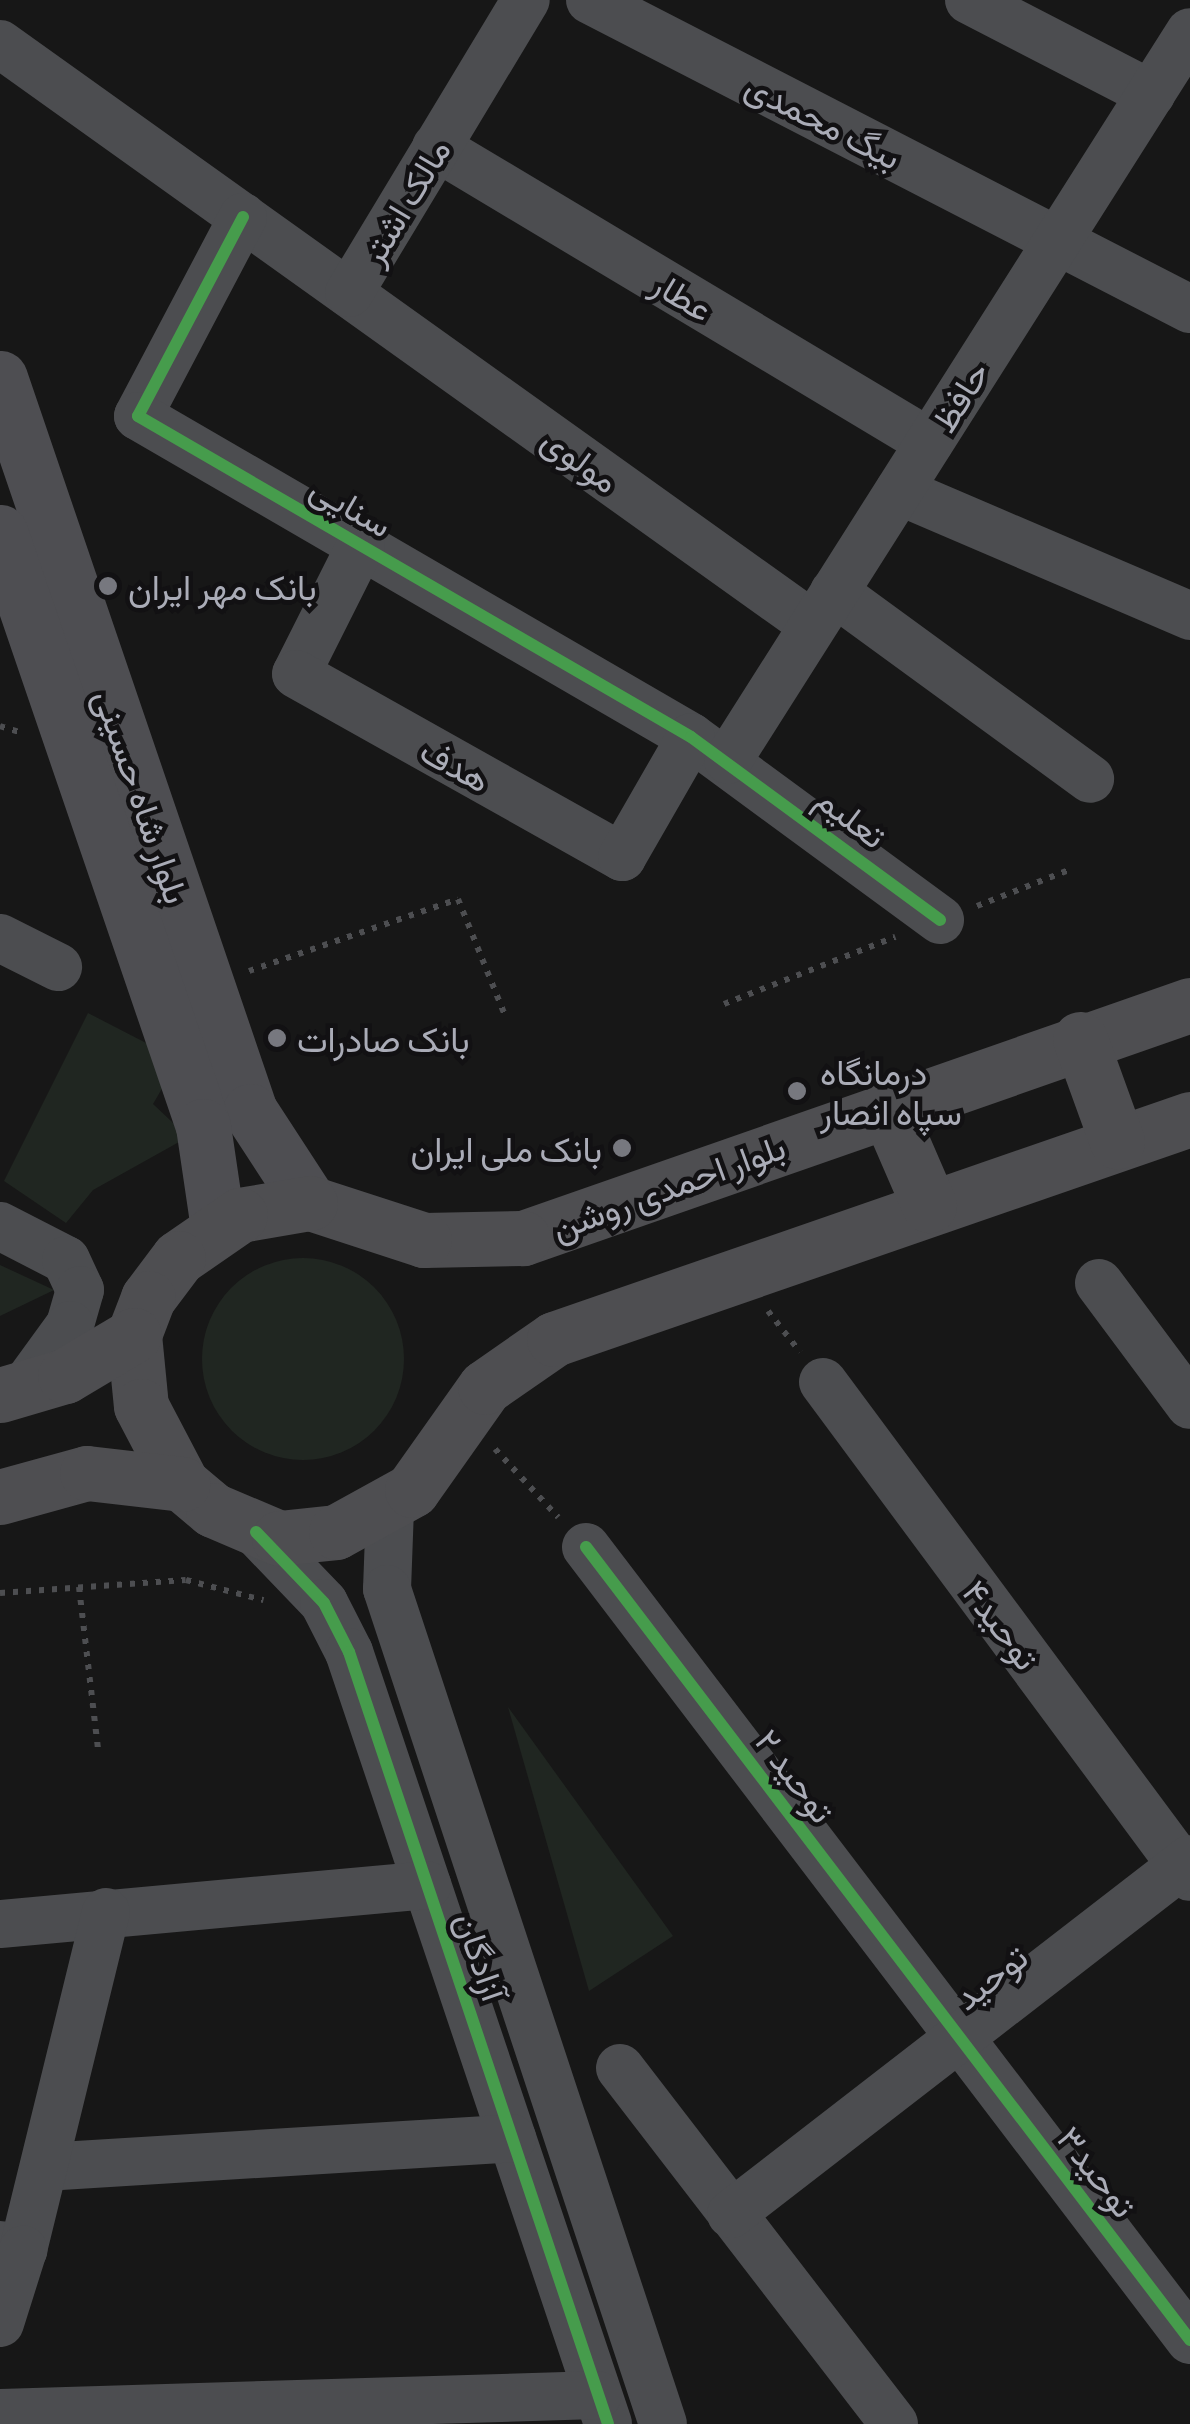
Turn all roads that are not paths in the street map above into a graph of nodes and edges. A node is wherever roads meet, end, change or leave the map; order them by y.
1 (526, 0) edge
2 (590, 0) edge
3 (969, 0) edge
4 (657, 14) edge
5 (1190, 32) edge
6 (0, 44) edge
7 (1150, 94) junction
8 (436, 147) junction
9 (242, 218) junction
10 (1058, 241) junction
11 (348, 293) junction
12 (1190, 309) edge
13 (0, 378) edge
14 (930, 442) junction
15 (899, 491) junction
16 (0, 532) edge
17 (361, 545) junction
18 (824, 609) junction
19 (1190, 616) edge
20 (709, 748) junction
21 (1090, 779) dead end
22 (940, 920) dead end
23 (0, 938) edge
24 (58, 967) dead end
25 (1190, 1005) edge
26 (1080, 1039) junction
27 (887, 1108) junction
28 (1190, 1119) edge
29 (1116, 1142) junction
30 (310, 1203) junction
31 (929, 1204) junction
32 (0, 1226) edge
33 (218, 1227) junction
34 (1099, 1283) dead end
35 (134, 1335) junction
36 (823, 1382) road end
37 (30, 1386) edge
38 (1190, 1405) edge
39 (86, 1474) junction
40 (182, 1484) junction
41 (0, 1497) edge
42 (390, 1508) junction
43 (256, 1532) junction
44 (586, 1547) road end
45 (1187, 1867) edge
46 (427, 1886) junction
47 (106, 1912) junction
48 (0, 1924) edge
49 (958, 2039) junction
50 (620, 2068) dead end
51 (512, 2138) junction
52 (44, 2166) junction
53 (732, 2214) junction
54 (12, 2248) edge
55 (0, 2323) edge
56 (1190, 2340) edge
57 (603, 2409) edge
58 (0, 2414) edge
59 (663, 2424) edge
60 (894, 2424) edge

1 - 8 street, مالک اشتر
2 - 4 street, بیگ محمدی
3 - 7 street
4 - 10 street, بیگ محمدی
5 - 7 street, حافظ
6 - 9 street, مالک اشتر
7 - 10 street, حافظ
8 - 11 street, مالک اشتر
8 - 14 street, عطار
9 - 11 street, مالک اشتر
9 - 17 street, سنایی
10 - 12 street, بیگ محمدی
10 - 14 street, حافظ
11 - 18 street, مولوی
13 - 30 main road, بلوار شاه حسینی
14 - 15 street, حافظ
15 - 18 street, حافظ
15 - 19 street
16 - 33 main road, بلوار شاه حسینی
17 - 20 street, سنایی
17 - 20 street, هدف
18 - 20 street, حافظ
18 - 21 street, مولوی
20 - 22 street, تعلیم
23 - 24 street
25 - 26 highway, بلوار احمدی روشن
26 - 27 highway, بلوار احمدی روشن
26 - 29 highway
27 - 30 highway, بلوار احمدی روشن
27 - 31 highway
28 - 29 highway
29 - 31 highway
30 - 33 highway
31 - 42 highway
32 - 37 street
33 - 35 highway
34 - 38 street
35 - 37 highway
35 - 40 highway
36 - 45 street, توحید۴
37 - 39 highway
39 - 40 highway
39 - 41 highway
40 - 43 highway
42 - 43 highway
42 - 59 street, آزادگان
43 - 46 street, آزادگان
44 - 49 street, توحید ۲
45 - 49 street, توحید
46 - 47 street
46 - 51 street, آزادگان
47 - 48 street
47 - 52 street
49 - 53 street, توحید
49 - 56 street, توحید۳
50 - 53 street
51 - 52 street
51 - 57 street, آزادگان
52 - 54 street
53 - 60 street
54 - 55 street
57 - 58 street

